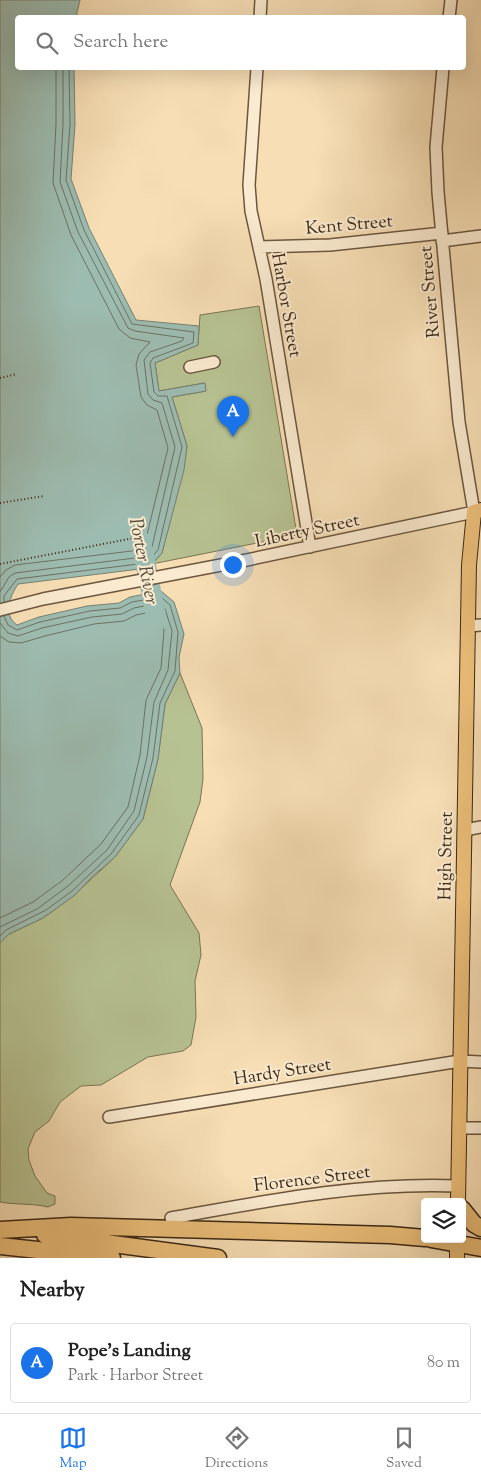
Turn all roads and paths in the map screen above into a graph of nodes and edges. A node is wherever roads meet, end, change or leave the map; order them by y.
1 (261, 0) edge
2 (451, 0) edge
3 (260, 15) edge
4 (449, 15) edge
5 (257, 70) edge
6 (443, 70) edge
7 (481, 236) edge
8 (442, 237) junction
9 (259, 247) junction
10 (214, 362) dead end
11 (190, 367) dead end
12 (17, 374) dead end
13 (0, 378) edge
14 (44, 496) dead end
15 (0, 503) edge
16 (477, 511) edge
17 (134, 538) dead end
18 (310, 547) junction
19 (0, 564) edge
20 (0, 610) edge
21 (475, 626) edge
22 (481, 828) edge
23 (465, 830) junction
24 (460, 1061) junction
25 (481, 1062) edge
26 (109, 1117) dead end
27 (459, 1128) junction
28 (481, 1128) edge
29 (458, 1198) edge
30 (466, 1214) edge
31 (171, 1218) dead end
32 (421, 1227) edge
33 (481, 1228) edge
34 (0, 1231) edge
35 (390, 1235) junction
36 (421, 1238) edge
37 (443, 1243) edge
38 (0, 1246) edge
39 (457, 1248) edge
40 (481, 1248) edge
41 (82, 1256) edge
42 (112, 1258) edge
43 (218, 1258) edge

1 - 3 street
2 - 4 street
5 - 9 street, Harbor Street
6 - 8 street, River Street
7 - 8 street, Kent Street
8 - 9 street, Kent Street
8 - 16 street, River Street
9 - 18 street, Harbor Street
10 - 11 street
12 - 13 path
14 - 15 path
16 - 18 street, Liberty Street
16 - 21 main road, High Street
17 - 19 path
18 - 20 street, Liberty Street
21 - 23 main road, High Street
22 - 23 street
23 - 24 main road, High Street
24 - 25 street, Hardy Street
24 - 26 street, Hardy Street
24 - 27 main road, High Street
27 - 28 street
27 - 29 main road, High Street
29 - 31 street, Florence Street
30 - 33 highway
32 - 35 highway
34 - 35 highway
34 - 43 highway
35 - 36 highway
37 - 39 highway
38 - 41 highway
39 - 40 highway
41 - 42 highway

